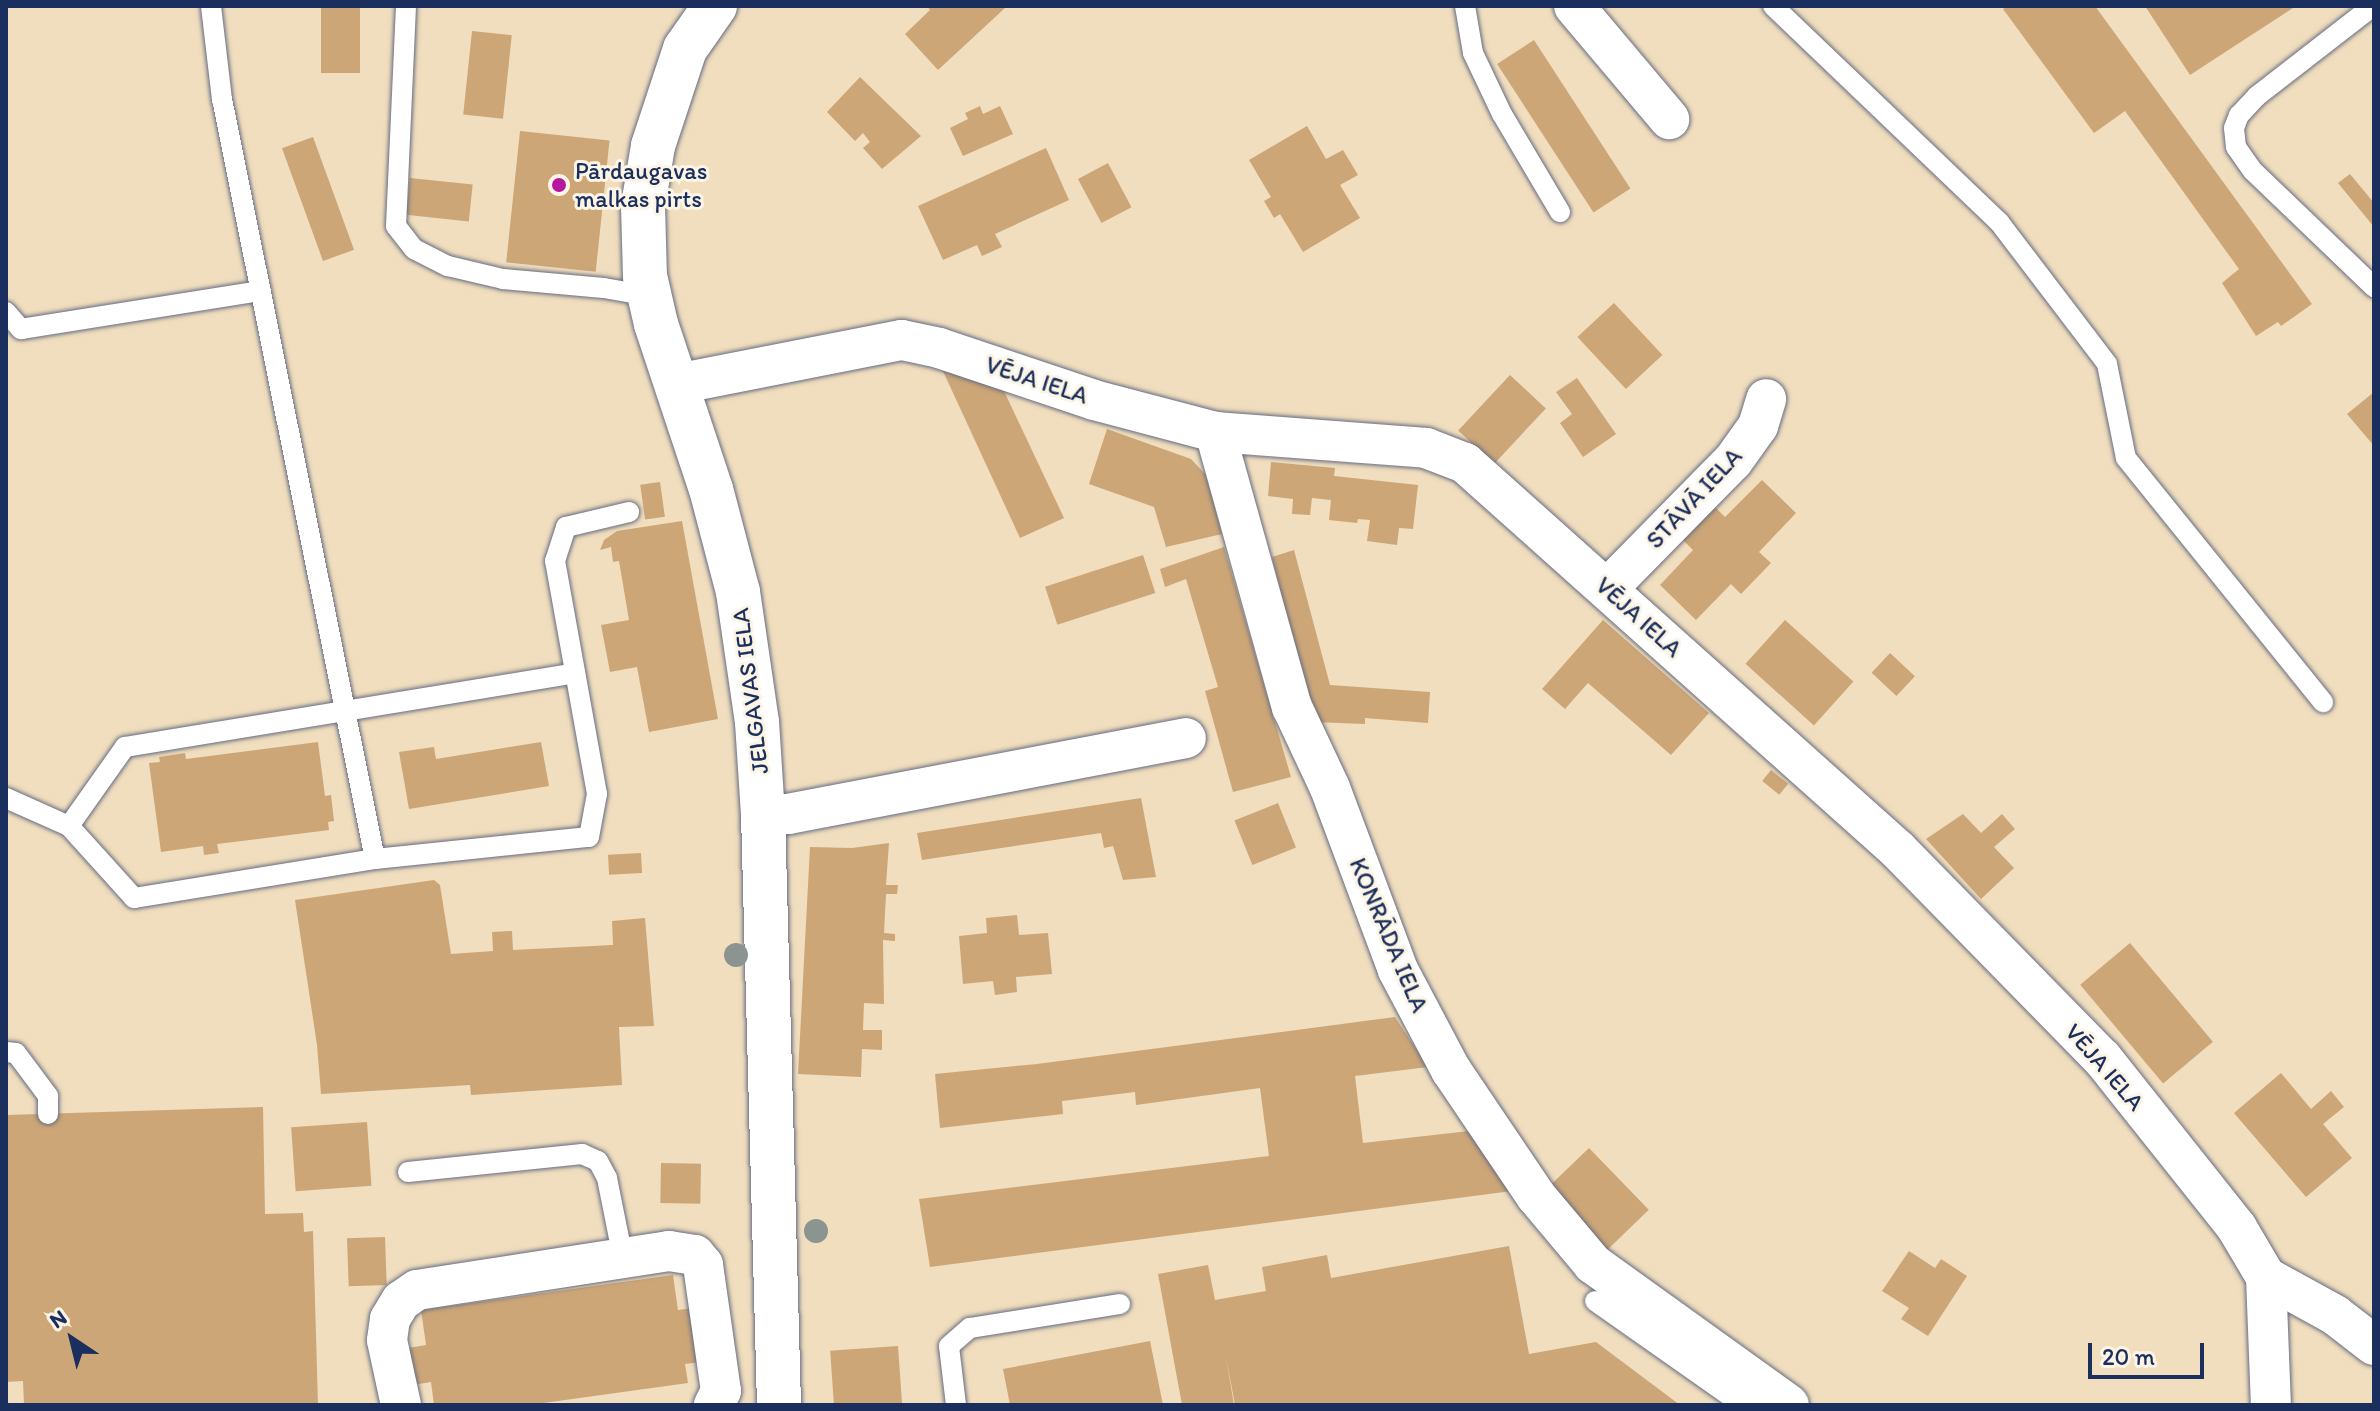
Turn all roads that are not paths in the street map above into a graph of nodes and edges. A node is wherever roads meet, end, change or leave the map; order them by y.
1 (211, 6) edge
2 (406, 6) edge
3 (715, 6) edge
4 (1465, 6) edge
5 (1574, 6) edge
6 (1773, 6) edge
7 (2373, 6) edge
8 (1669, 119) dead end
9 (1560, 212) dead end
10 (2374, 287) edge
11 (261, 291) junction
12 (650, 296) junction
13 (6, 312) edge
14 (677, 384) junction
15 (1766, 399) dead end
16 (1215, 432) junction
17 (629, 512) dead end
18 (1608, 588) junction
19 (575, 673) junction
20 (2323, 702) dead end
21 (347, 710) junction
22 (1186, 738) dead end
23 (6, 798) edge
24 (763, 814) junction
25 (69, 826) junction
26 (375, 859) junction
27 (6, 1052) edge
28 (48, 1114) dead end
29 (408, 1172) dead end
30 (623, 1258) junction
31 (2266, 1277) junction
32 (1595, 1301) dead end
33 (1120, 1304) dead end
34 (2374, 1345) edge
35 (401, 1405) edge
36 (714, 1405) edge
37 (779, 1405) edge
38 (956, 1405) edge
39 (1743, 1405) edge
40 (1789, 1405) edge
41 (2271, 1405) edge

1 - 11 lane
2 - 12 lane
3 - 12 street, JELGAVAS IELA
4 - 9 lane
5 - 8 street
6 - 20 lane
7 - 10 lane
11 - 13 lane
11 - 21 lane
12 - 14 street, JELGAVAS IELA
14 - 16 street, VĒJA IELA
14 - 24 street, JELGAVAS IELA
15 - 18 street, STĀVĀ IELA
16 - 18 street, VĒJA IELA
16 - 40 street, KONRĀDA IELA
17 - 19 lane
18 - 31 street, VĒJA IELA
19 - 21 lane
19 - 26 lane
21 - 25 lane
21 - 26 lane
22 - 24 street
23 - 25 lane
24 - 37 street, JELGAVAS IELA
25 - 26 lane
27 - 28 lane
29 - 30 lane
30 - 35 street
30 - 36 street
31 - 34 street
31 - 41 street, VĒJA IELA
32 - 39 lane
33 - 38 lane

